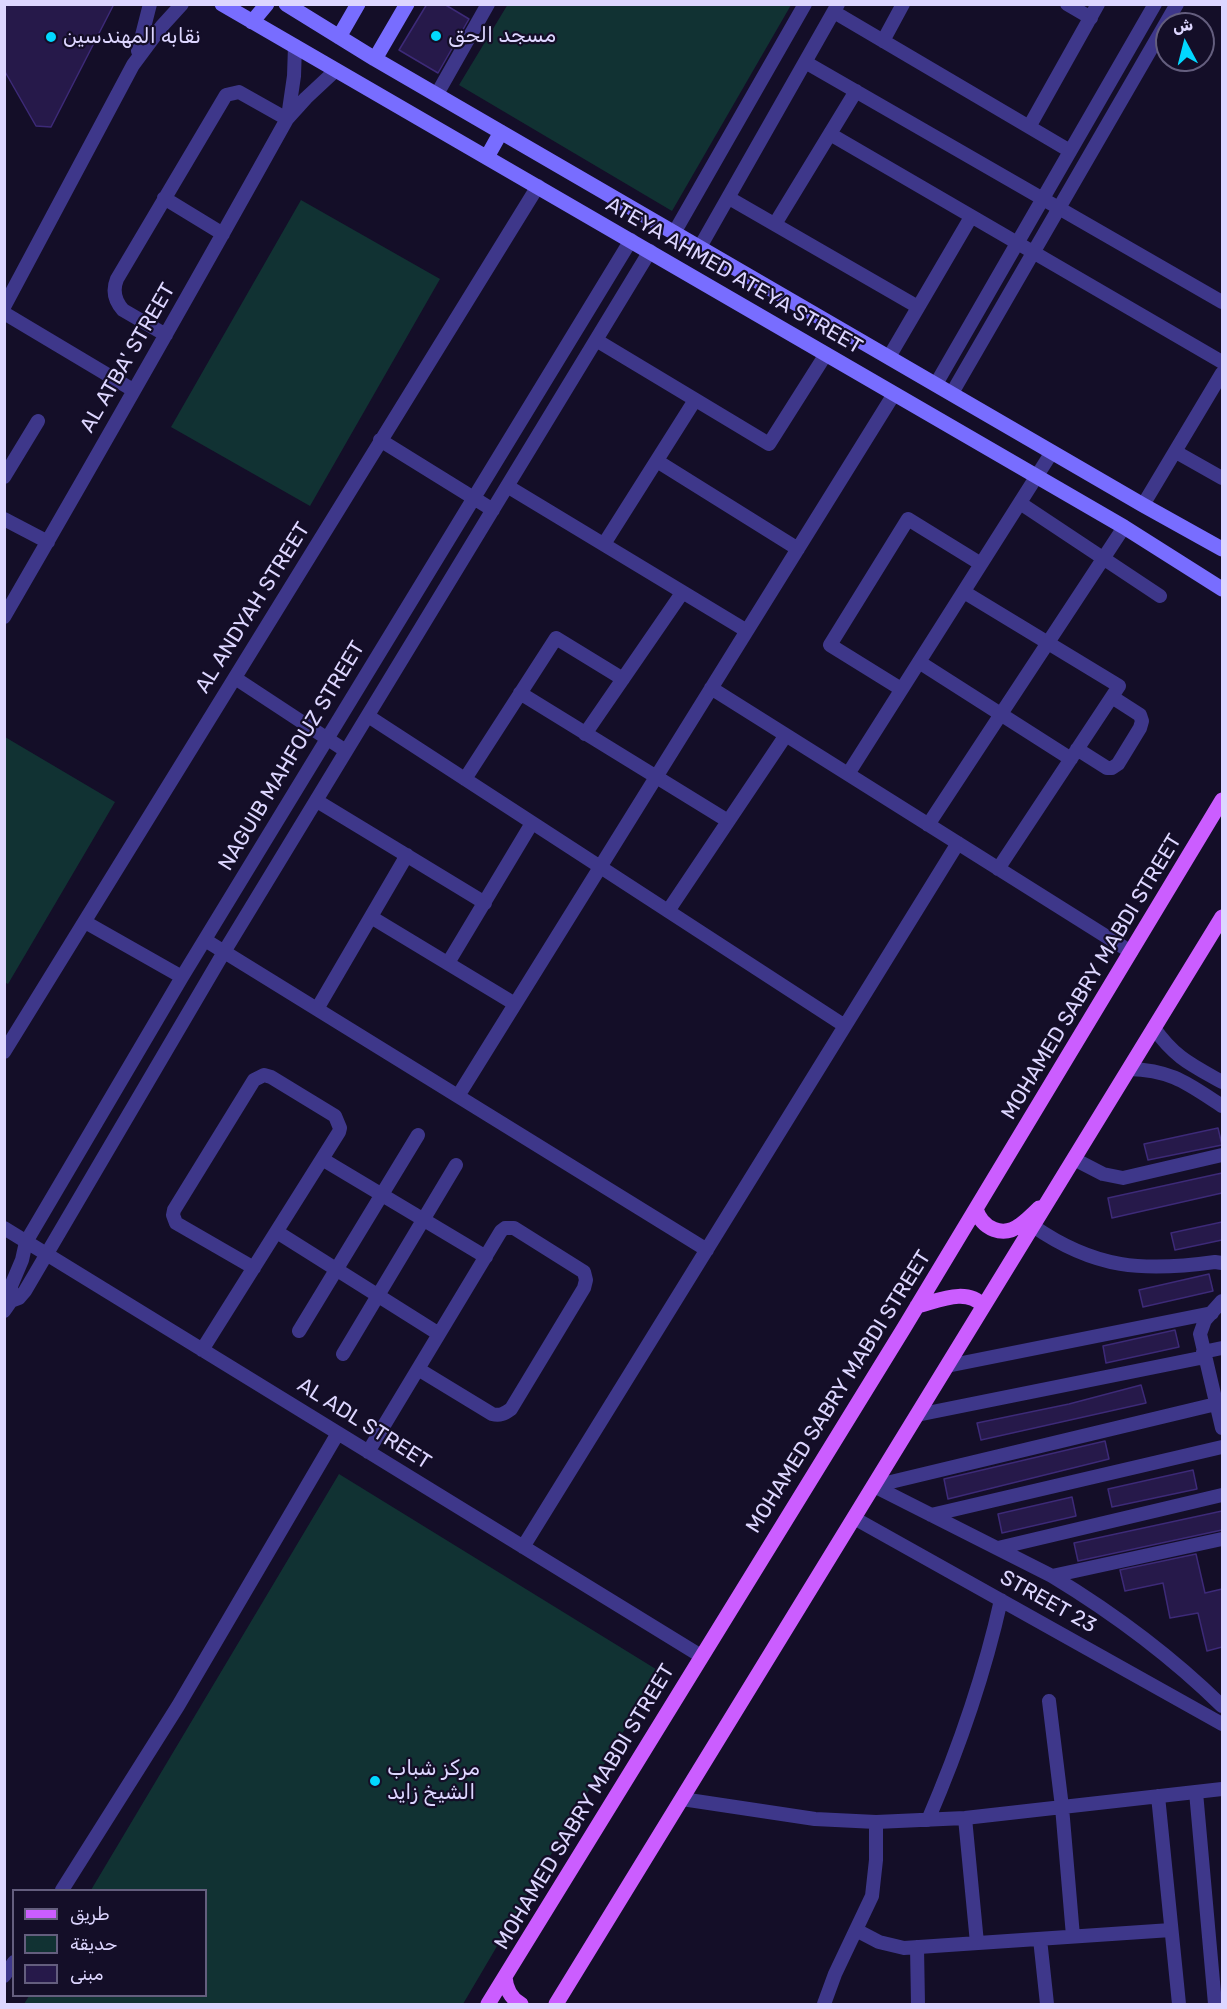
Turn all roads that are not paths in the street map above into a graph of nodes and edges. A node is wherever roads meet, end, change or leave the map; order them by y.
1 (150, 4) edge
2 (182, 4) edge
3 (222, 4) edge
4 (267, 4) edge
5 (286, 4) edge
6 (358, 4) edge
7 (407, 4) edge
8 (488, 4) edge
9 (805, 4) edge
10 (903, 4) edge
11 (1067, 4) edge
12 (1098, 4) edge
13 (1155, 4) edge
14 (1177, 4) edge
15 (836, 8) edge
16 (1091, 18) junction
17 (252, 22) junction
18 (339, 37) junction
19 (883, 41) junction
20 (295, 46) junction
21 (375, 59) junction
22 (805, 62) junction
23 (133, 65) junction
24 (336, 70) junction
25 (856, 91) junction
26 (437, 94) junction
27 (287, 119) junction
28 (1029, 128) junction
29 (501, 132) junction
30 (830, 134) junction
31 (1070, 152) junction
32 (487, 157) junction
33 (538, 186) junction
34 (164, 198) junction
35 (729, 198) junction
36 (1042, 199) junction
37 (1060, 208) junction
38 (971, 217) junction
39 (775, 224) junction
40 (674, 232) junction
41 (223, 234) junction
42 (631, 240) junction
43 (1017, 244) junction
44 (700, 247) junction
45 (650, 251) junction
46 (1034, 254) junction
47 (1222, 302) edge
48 (4, 307) edge
49 (918, 307) junction
50 (4, 313) edge
51 (166, 335) junction
52 (596, 339) junction
53 (826, 354) junction
54 (889, 357) junction
55 (1222, 362) edge
56 (1222, 373) edge
57 (936, 384) junction
58 (133, 390) junction
59 (952, 393) junction
60 (894, 394) junction
61 (695, 400) junction
62 (38, 421) dead end
63 (380, 440) junction
64 (1052, 452) junction
65 (1176, 452) junction
66 (657, 461) junction
67 (1036, 476) junction
68 (4, 477) edge
69 (1222, 478) edge
70 (507, 486) junction
71 (474, 499) junction
72 (1020, 503) junction
73 (1143, 505) junction
74 (493, 510) junction
75 (4, 519) edge
76 (1124, 527) junction
77 (48, 542) junction
78 (604, 544) junction
79 (798, 549) junction
80 (1222, 549) edge
81 (1103, 558) junction
82 (981, 564) junction
83 (1222, 589) edge
84 (682, 592) junction
85 (964, 592) junction
86 (1160, 596) dead end
87 (4, 616) edge
88 (747, 631) junction
89 (1048, 643) junction
90 (919, 662) junction
91 (235, 678) junction
92 (623, 679) junction
93 (711, 688) junction
94 (902, 689) junction
95 (520, 693) junction
96 (1112, 697) junction
97 (1001, 714) junction
98 (368, 716) junction
99 (585, 734) junction
100 (786, 735) junction
101 (327, 739) junction
102 (346, 751) junction
103 (1074, 754) junction
104 (848, 774) junction
105 (656, 777) junction
106 (465, 779) junction
107 (1222, 800) edge
108 (317, 801) junction
109 (728, 821) junction
110 (532, 823) junction
111 (928, 825) junction
112 (958, 843) junction
113 (407, 855) junction
114 (600, 867) junction
115 (998, 869) junction
116 (485, 903) junction
117 (668, 911) junction
118 (371, 917) junction
119 (1222, 917) edge
120 (85, 921) junction
121 (205, 940) junction
122 (224, 952) junction
123 (1131, 952) junction
124 (448, 963) junction
125 (182, 977) junction
126 (515, 1004) junction
127 (317, 1009) junction
128 (845, 1026) junction
129 (1154, 1028) junction
130 (4, 1052) edge
131 (1129, 1069) junction
132 (1222, 1082) edge
133 (458, 1096) junction
134 (1222, 1106) edge
135 (418, 1135) dead end
136 (1222, 1155) edge
137 (322, 1159) junction
138 (1074, 1159) junction
139 (456, 1165) dead end
140 (382, 1195) junction
141 (1050, 1198) junction
142 (976, 1209) junction
143 (423, 1220) junction
144 (1033, 1226) junction
145 (4, 1228) edge
146 (277, 1232) junction
147 (26, 1242) junction
148 (707, 1250) junction
149 (46, 1254) junction
150 (486, 1257) junction
151 (1222, 1263) edge
152 (254, 1268) junction
153 (337, 1269) junction
154 (378, 1295) junction
155 (1222, 1301) edge
156 (8, 1306) edge
157 (917, 1306) junction
158 (983, 1306) junction
159 (1212, 1313) junction
160 (299, 1331) dead end
161 (439, 1334) junction
162 (1222, 1348) edge
163 (202, 1350) junction
164 (343, 1354) dead end
165 (1204, 1354) junction
166 (947, 1366) junction
167 (418, 1369) junction
168 (1216, 1404) junction
169 (917, 1415) junction
170 (1222, 1428) edge
171 (338, 1433) junction
172 (1222, 1447) edge
173 (368, 1452) junction
174 (874, 1486) junction
175 (1222, 1495) edge
176 (931, 1515) junction
177 (854, 1518) junction
178 (1222, 1539) edge
179 (524, 1547) junction
180 (998, 1548) junction
181 (1052, 1576) junction
182 (1001, 1600) junction
183 (701, 1656) junction
184 (1049, 1701) dead end
185 (1222, 1706) edge
186 (1222, 1724) edge
187 (1222, 1789) edge
188 (1196, 1792) junction
189 (1158, 1796) junction
190 (682, 1799) junction
191 (1062, 1807) junction
192 (965, 1818) junction
193 (928, 1820) junction
194 (876, 1822) junction
195 (63, 1889) edge
196 (856, 1930) junction
197 (1171, 1930) junction
198 (1073, 1936) junction
199 (1040, 1939) junction
200 (977, 1943) junction
201 (917, 1947) junction
202 (505, 1977) junction
203 (556, 2003) edge
204 (488, 2004) edge
205 (520, 2004) edge
206 (824, 2004) edge
207 (918, 2004) edge
208 (1047, 2004) edge
209 (1179, 2004) edge
210 (1215, 2004) edge

1 - 23 street
2 - 23 street
3 - 17 street, ATEYA AHMED ATEYA STREET
4 - 17 street
5 - 18 street, ATEYA AHMED ATEYA STREET
6 - 18 street
7 - 21 street
8 - 26 street
9 - 40 street
10 - 19 street
11 - 16 street
12 - 16 street
13 - 31 street
14 - 37 street
15 - 19 street
15 - 22 street
16 - 28 street
17 - 20 street, ATEYA AHMED ATEYA STREET
18 - 21 street, ATEYA AHMED ATEYA STREET
19 - 28 street
20 - 24 street, ATEYA AHMED ATEYA STREET
20 - 27 street, AL ATBA' STREET
21 - 26 street, ATEYA AHMED ATEYA STREET
22 - 25 street
22 - 35 street
23 - 48 street
24 - 27 street, AL ATBA' STREET
24 - 32 street, ATEYA AHMED ATEYA STREET
25 - 30 street
25 - 36 street
26 - 29 street, ATEYA AHMED ATEYA STREET
27 - 34 street
27 - 41 street, AL ATBA' STREET
28 - 31 street
29 - 32 street
29 - 40 street, ATEYA AHMED ATEYA STREET
30 - 38 street
30 - 39 street
31 - 36 street
32 - 33 street, ATEYA AHMED ATEYA STREET
33 - 42 street, ATEYA AHMED ATEYA STREET
33 - 63 street, AL ANDYAH STREET
34 - 41 street
34 - 51 street
35 - 39 street
35 - 44 street
36 - 37 street
36 - 43 street
37 - 46 street
37 - 47 street
38 - 43 street
38 - 49 street
39 - 49 street
40 - 44 street, ATEYA AHMED ATEYA STREET
41 - 51 street, AL ATBA' STREET
42 - 45 street, ATEYA AHMED ATEYA STREET
42 - 71 street, NAGUIB MAHFOUZ STREET
43 - 46 street
43 - 57 street
44 - 54 street, ATEYA AHMED ATEYA STREET
45 - 52 street, NAGUIB MAHFOUZ STREET
45 - 53 street, ATEYA AHMED ATEYA STREET
46 - 55 street
46 - 59 street
49 - 54 street
50 - 58 street
51 - 58 street, AL ATBA' STREET
52 - 61 street
52 - 70 street, NAGUIB MAHFOUZ STREET
53 - 60 street, ATEYA AHMED ATEYA STREET
53 - 61 street
54 - 57 street, ATEYA AHMED ATEYA STREET
56 - 65 street
57 - 59 street, ATEYA AHMED ATEYA STREET
58 - 77 street, AL ATBA' STREET
59 - 64 street, ATEYA AHMED ATEYA STREET
60 - 67 street, ATEYA AHMED ATEYA STREET
60 - 79 street
61 - 66 street
62 - 68 street
63 - 71 street
63 - 91 street, AL ANDYAH STREET
64 - 67 street
64 - 73 street, ATEYA AHMED ATEYA STREET
65 - 69 street
65 - 73 street
66 - 78 street
66 - 79 street
67 - 72 street
67 - 76 street, ATEYA AHMED ATEYA STREET
70 - 74 street, NAGUIB MAHFOUZ STREET
70 - 78 street
71 - 74 street
71 - 101 street, NAGUIB MAHFOUZ STREET
72 - 81 street
72 - 82 street
73 - 80 street, ATEYA AHMED ATEYA STREET
74 - 98 street, NAGUIB MAHFOUZ STREET
75 - 77 street
76 - 81 street
76 - 83 street, ATEYA AHMED ATEYA STREET
77 - 87 street, AL ATBA' STREET
78 - 84 street
79 - 88 street
81 - 86 street
81 - 89 street
82 - 85 street
82 - 94 street
84 - 88 street
84 - 92 street
85 - 89 street
85 - 90 street
88 - 93 street
89 - 96 street
89 - 97 street
90 - 94 street
90 - 97 street
91 - 101 street
91 - 120 street, AL ANDYAH STREET
92 - 95 street
92 - 99 street
93 - 100 street
93 - 105 street
94 - 104 street
95 - 99 street
95 - 106 street
96 - 103 street
96 - 103 street
97 - 103 street
97 - 111 street
98 - 102 street, NAGUIB MAHFOUZ STREET
98 - 106 street
99 - 105 street
100 - 104 street
100 - 109 street
101 - 102 street
101 - 121 street, NAGUIB MAHFOUZ STREET
102 - 108 street, NAGUIB MAHFOUZ STREET
103 - 115 street
104 - 111 street
105 - 109 street
105 - 114 street
106 - 110 street
107 - 123 main road, MOHAMED SABRY MABDI STREET
108 - 113 street
108 - 122 street, NAGUIB MAHFOUZ STREET
109 - 117 street
110 - 114 street
110 - 116 street
111 - 112 street
112 - 115 street
112 - 128 street
113 - 116 street
113 - 118 street
114 - 117 street
114 - 126 street
115 - 123 street
116 - 124 street
117 - 128 street
118 - 124 street
118 - 127 street
119 - 129 main road
120 - 125 street
120 - 130 street, AL ANDYAH STREET
121 - 122 street
121 - 125 street, NAGUIB MAHFOUZ STREET
122 - 127 street
122 - 149 street, NAGUIB MAHFOUZ STREET
123 - 142 main road, MOHAMED SABRY MABDI STREET
124 - 126 street
125 - 147 street, NAGUIB MAHFOUZ STREET
126 - 133 street
127 - 133 street
128 - 148 street
129 - 131 main road
129 - 132 street
131 - 134 street
131 - 138 main road
133 - 148 street
135 - 140 street
136 - 138 street
137 - 140 street
137 - 146 street
137 - 152 street
138 - 141 main road
139 - 143 street
140 - 143 street
140 - 153 street
141 - 142 main road
141 - 144 main road
142 - 157 main road, MOHAMED SABRY MABDI STREET
143 - 150 street
143 - 154 street
144 - 151 street
144 - 158 main road
145 - 147 street, AL ADL STREET
146 - 152 street
146 - 153 street
147 - 149 street, AL ADL STREET
147 - 156 street, NAGUIB MAHFOUZ STREET
148 - 179 street
149 - 156 street, NAGUIB MAHFOUZ STREET
149 - 163 street, AL ADL STREET
150 - 161 street
150 - 167 street
152 - 163 street
153 - 154 street
153 - 160 street
154 - 161 street
154 - 164 street
155 - 159 street
157 - 158 main road
157 - 183 main road, MOHAMED SABRY MABDI STREET
158 - 166 main road
159 - 165 street
159 - 166 street
161 - 167 street
162 - 165 street
163 - 171 street, AL ADL STREET
165 - 168 street
165 - 169 street
166 - 169 main road
167 - 173 street
168 - 170 street
168 - 174 street
169 - 174 main road
171 - 173 street, AL ADL STREET
171 - 195 street
172 - 176 street
173 - 179 street, AL ADL STREET
174 - 176 street, STREET 23
174 - 177 main road
175 - 180 street
176 - 180 street, STREET 23
177 - 182 street, STREET 23
177 - 190 main road
178 - 181 street
179 - 183 street, AL ADL STREET
180 - 181 street, STREET 23
181 - 185 street, STREET 23
182 - 186 street, STREET 23
182 - 193 street
183 - 202 main road, MOHAMED SABRY MABDI STREET
184 - 191 street
187 - 188 street
188 - 189 street
188 - 210 street
189 - 191 street
189 - 197 street
190 - 194 street
190 - 203 main road
191 - 192 street
191 - 198 street
192 - 193 street
192 - 200 street
193 - 194 street
194 - 196 street
196 - 201 street
196 - 206 street
197 - 198 street
197 - 209 street
198 - 199 street
199 - 200 street
199 - 208 street
200 - 201 street
201 - 207 street
202 - 204 main road, MOHAMED SABRY MABDI STREET
202 - 205 main road

